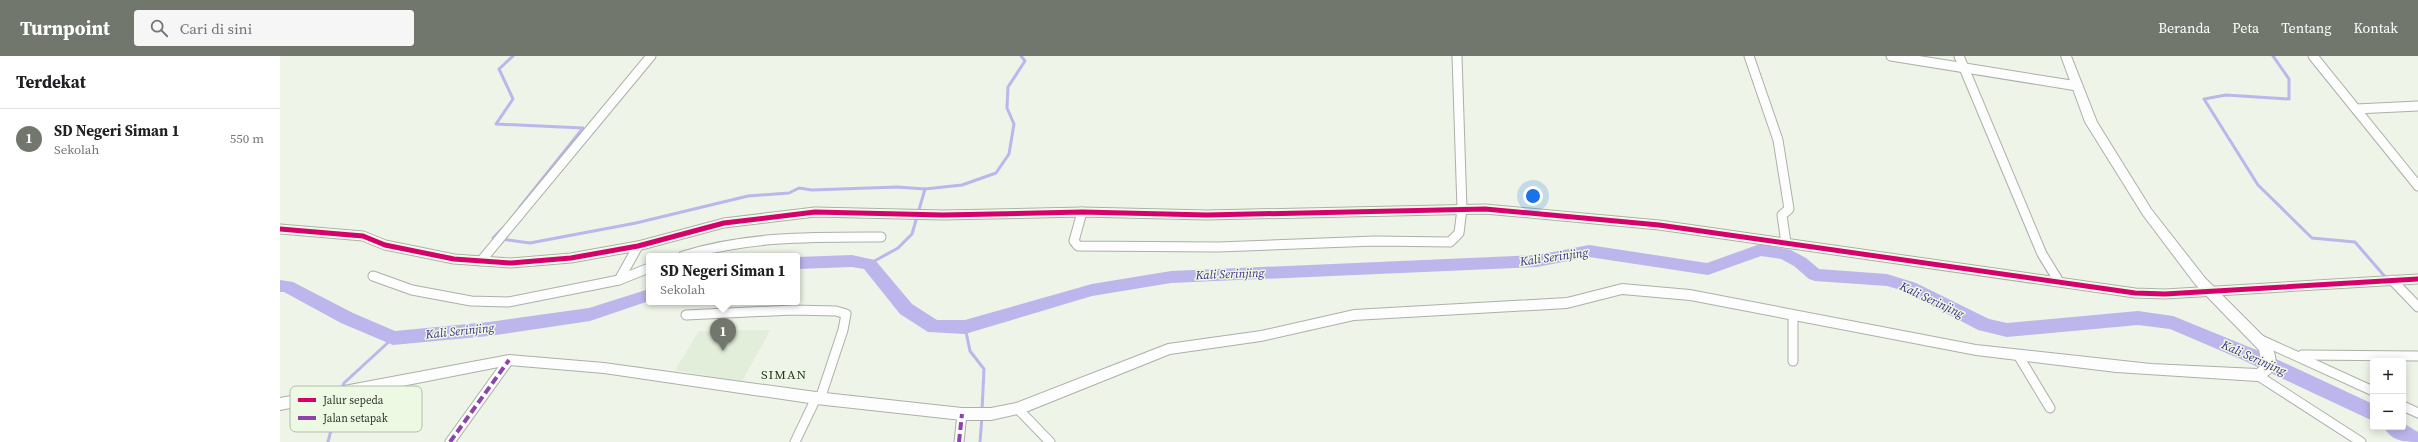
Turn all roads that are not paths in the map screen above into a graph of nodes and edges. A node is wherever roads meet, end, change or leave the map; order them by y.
1 (652, 56) edge
2 (1457, 56) edge
3 (1749, 56) edge
4 (1891, 56) edge
5 (1959, 56) edge
6 (2066, 56) edge
7 (2314, 56) edge
8 (1964, 68) junction
9 (2077, 86) junction
10 (2418, 106) edge
11 (2356, 109) junction
12 (2418, 186) edge
13 (1462, 209) junction
14 (1082, 212) junction
15 (280, 229) edge
16 (881, 238) dead end
17 (1786, 243) junction
18 (638, 246) junction
19 (693, 253) edge
20 (481, 261) junction
21 (646, 269) edge
22 (373, 276) dead end
23 (2418, 279) edge
24 (619, 280) junction
25 (2058, 280) junction
26 (2389, 280) junction
27 (2211, 292) junction
28 (2418, 307) edge
29 (686, 315) dead end
30 (1794, 315) junction
31 (2256, 337) junction
32 (2299, 355) junction
33 (2018, 356) junction
34 (2418, 356) edge
35 (509, 360) junction
36 (1793, 361) dead end
37 (2265, 368) junction
38 (374, 386) edge
39 (2370, 390) edge
40 (818, 398) junction
41 (290, 402) edge
42 (280, 404) edge
43 (2406, 407) edge
44 (2050, 408) dead end
45 (1018, 409) junction
46 (2418, 413) edge
47 (967, 415) junction
48 (450, 442) edge
49 (795, 442) edge
50 (959, 442) edge
51 (1050, 442) edge
52 (2361, 442) edge

1 - 20 street
2 - 13 street
3 - 17 street
4 - 8 street
5 - 8 street
6 - 9 main road
7 - 11 street
8 - 9 street
8 - 25 street
9 - 27 main road
10 - 11 street
11 - 12 street
13 - 14 street
13 - 14 street
13 - 17 street
14 - 18 street
15 - 20 street
16 - 19 street
17 - 25 street
18 - 20 street
18 - 24 street
21 - 24 street
22 - 24 street
23 - 26 street
25 - 27 street
26 - 27 street
26 - 28 street
27 - 31 main road
29 - 40 street
30 - 33 main road
30 - 36 street
30 - 45 main road
31 - 32 street
31 - 37 main road
32 - 34 street
32 - 39 street
33 - 37 main road
33 - 44 street
35 - 38 main road
35 - 40 main road
35 - 48 street
37 - 52 street
40 - 47 main road
40 - 49 street
41 - 42 main road
43 - 46 street
45 - 47 main road
45 - 51 street
47 - 50 street

